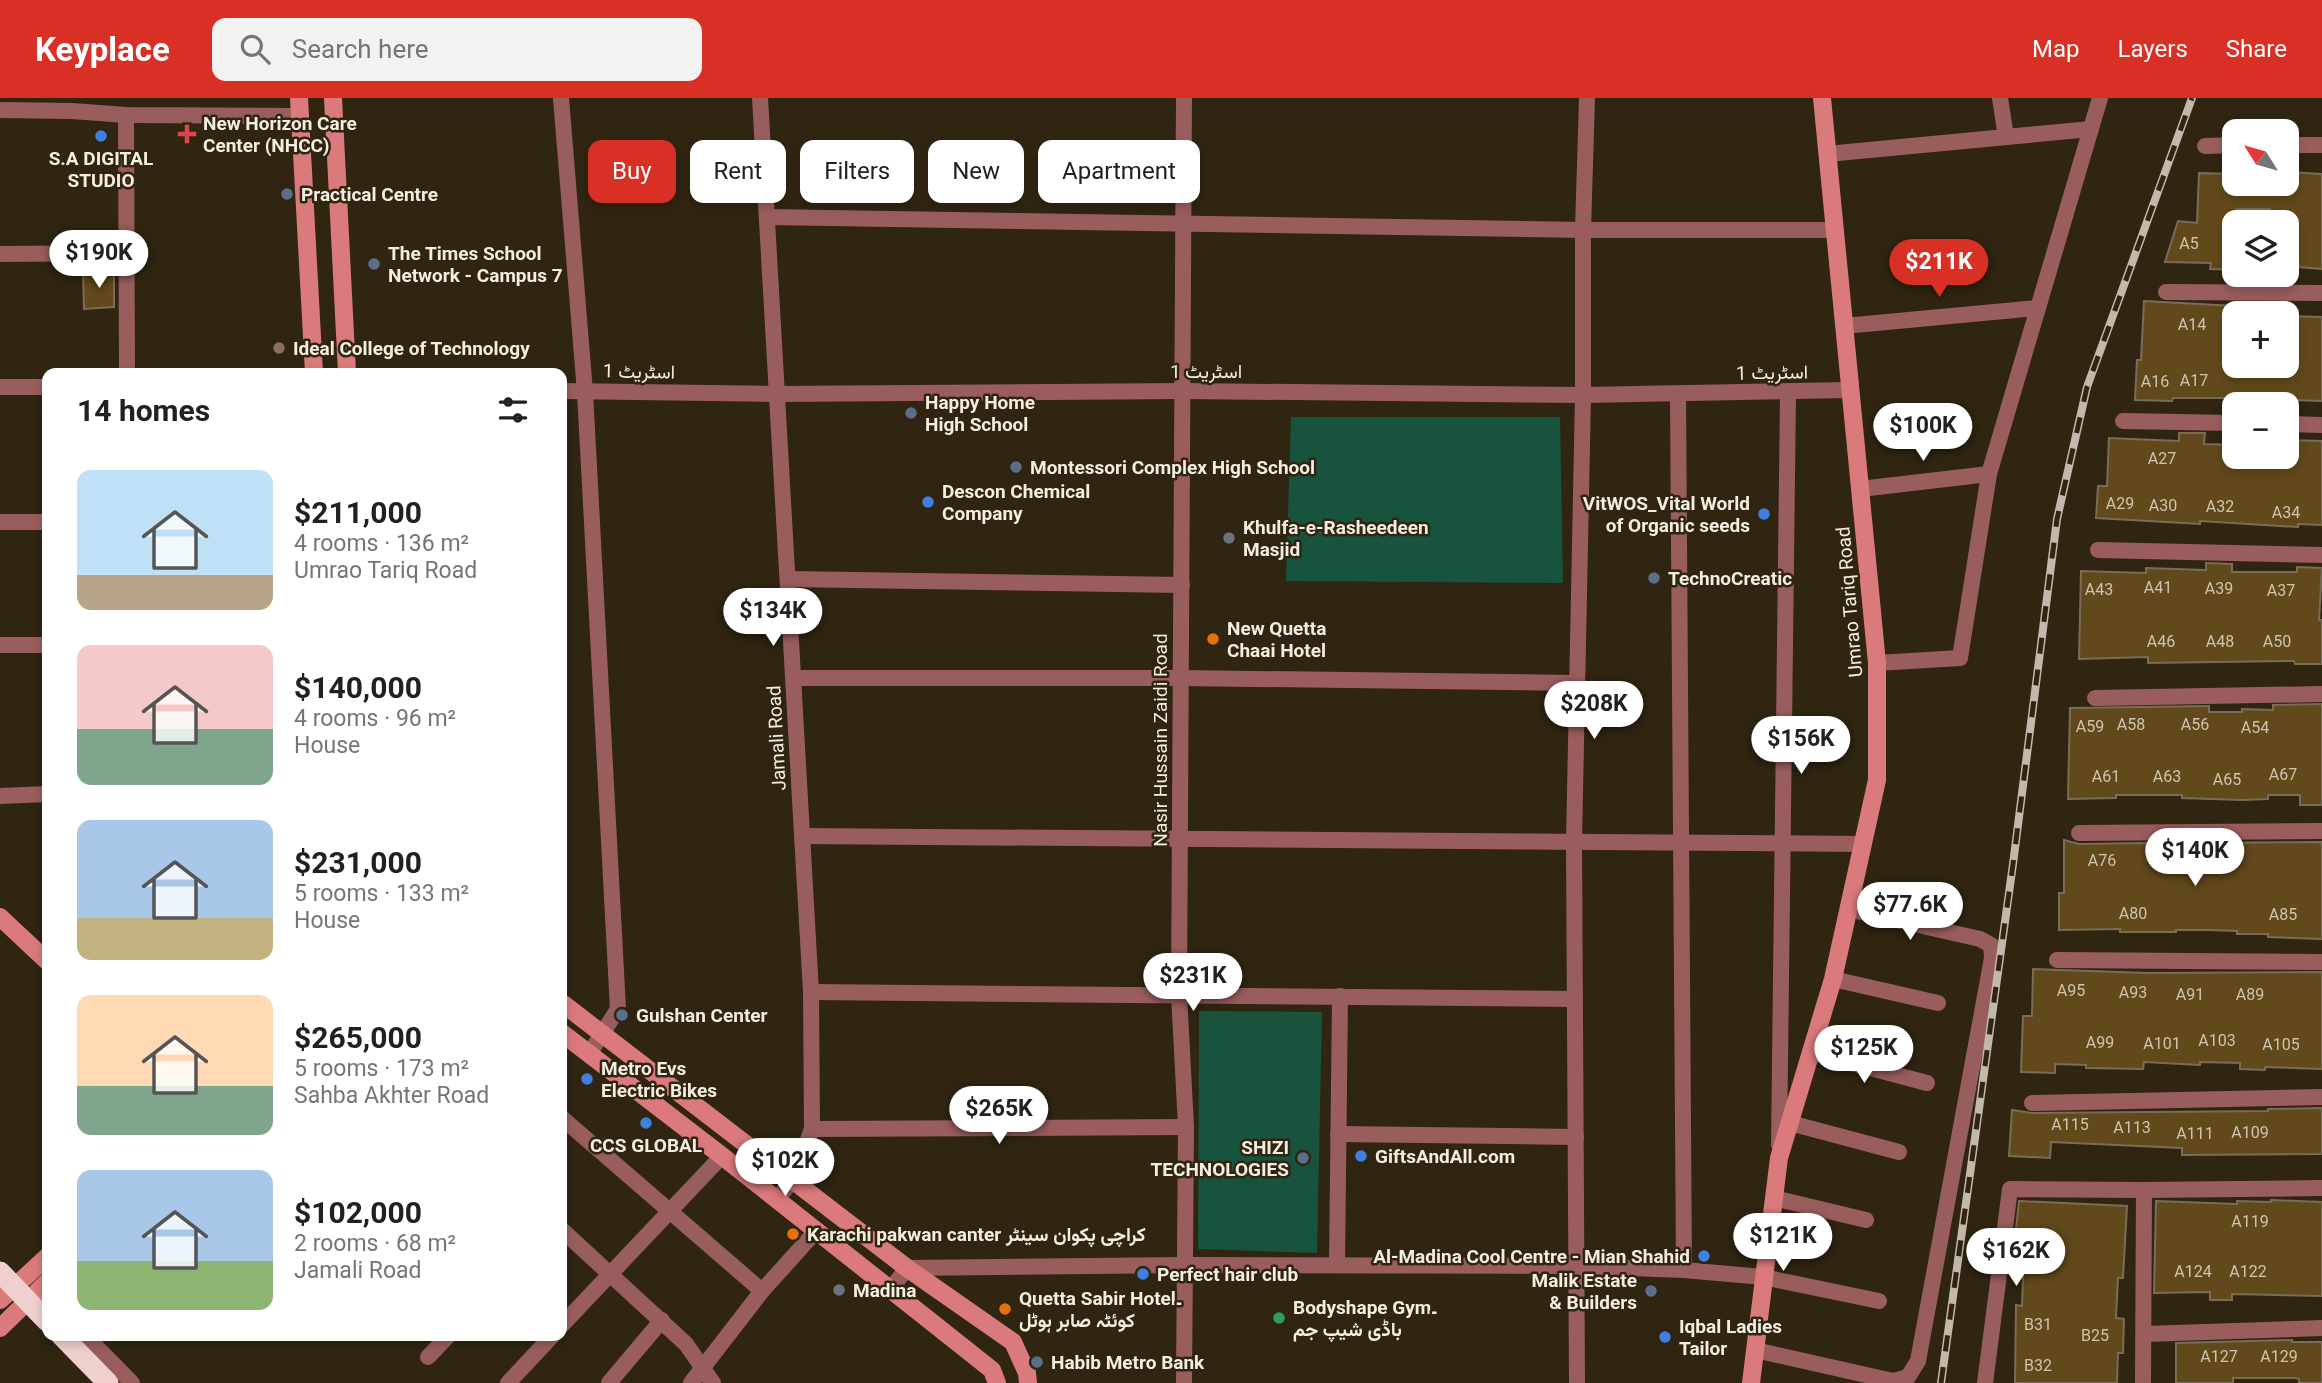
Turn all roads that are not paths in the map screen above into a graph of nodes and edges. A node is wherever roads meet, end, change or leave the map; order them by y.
1 (333, 98) edge
2 (561, 98) edge
3 (760, 98) edge
4 (1184, 98) edge
5 (1587, 98) edge
6 (1822, 98) edge
7 (2000, 98) edge
8 (2100, 98) edge
9 (72, 105) edge
10 (299, 107) edge
11 (0, 110) edge
12 (126, 115) junction
13 (2091, 129) junction
14 (2006, 137) junction
15 (2222, 145) edge
16 (2300, 145) edge
17 (2322, 145) edge
18 (2205, 146) dead end
19 (1827, 154) junction
20 (767, 217) junction
21 (1183, 224) junction
22 (1583, 230) junction
23 (1835, 230) junction
24 (127, 253) junction
25 (0, 254) edge
26 (2166, 292) dead end
27 (2322, 293) edge
28 (2037, 308) junction
29 (1844, 326) junction
30 (127, 368) edge
31 (314, 368) edge
32 (347, 368) edge
33 (0, 387) edge
34 (42, 387) edge
35 (1850, 390) junction
36 (567, 391) edge
37 (585, 391) junction
38 (1183, 391) junction
39 (1788, 393) junction
40 (777, 394) junction
41 (1678, 394) junction
42 (1583, 395) junction
43 (2123, 421) dead end
44 (2222, 424) edge
45 (2299, 424) edge
46 (2322, 425) edge
47 (1989, 474) junction
48 (1860, 489) junction
49 (0, 522) edge
50 (42, 522) edge
51 (2098, 550) dead end
52 (2322, 555) edge
53 (788, 579) junction
54 (1182, 585) junction
55 (0, 645) edge
56 (42, 645) edge
57 (1877, 663) junction
58 (793, 678) junction
59 (1181, 678) junction
60 (1577, 683) junction
61 (2322, 694) edge
62 (2095, 698) dead end
63 (42, 794) edge
64 (0, 796) edge
65 (2322, 831) edge
66 (2078, 833) dead end
67 (802, 836) junction
68 (1180, 839) junction
69 (1574, 842) junction
70 (1683, 843) junction
71 (1781, 844) junction
72 (1864, 844) junction
73 (1848, 909) junction
74 (0, 917) edge
75 (42, 956) edge
76 (2057, 960) dead end
77 (2322, 962) edge
78 (1833, 979) junction
79 (811, 992) junction
80 (1179, 995) junction
81 (1340, 996) junction
82 (1575, 999) junction
83 (1938, 1003) dead end
84 (567, 1007) edge
85 (602, 1034) junction
86 (567, 1037) edge
87 (1810, 1052) junction
88 (589, 1054) junction
89 (1927, 1083) dead end
90 (2322, 1097) edge
91 (2032, 1103) dead end
92 (567, 1122) edge
93 (1790, 1123) junction
94 (1186, 1127) junction
95 (811, 1129) junction
96 (1338, 1134) junction
97 (1576, 1137) junction
98 (1899, 1153) dead end
99 (722, 1156) junction
100 (1779, 1158) junction
101 (793, 1180) junction
102 (2322, 1188) edge
103 (2144, 1191) junction
104 (1774, 1198) junction
105 (776, 1200) junction
106 (668, 1211) junction
107 (1866, 1220) dead end
108 (817, 1230) junction
109 (567, 1235) edge
110 (42, 1261) edge
111 (1185, 1265) junction
112 (1337, 1265) junction
113 (1576, 1266) junction
114 (906, 1268) junction
115 (1684, 1270) junction
116 (0, 1272) edge
117 (610, 1274) junction
118 (1763, 1277) junction
119 (42, 1287) edge
120 (891, 1289) junction
121 (762, 1292) junction
122 (0, 1300) edge
123 (1879, 1301) dead end
124 (42, 1316) edge
125 (567, 1320) edge
126 (662, 1320) junction
127 (0, 1328) edge
128 (2322, 1328) edge
129 (2145, 1334) junction
130 (67, 1341) edge
131 (91, 1341) edge
132 (443, 1341) edge
133 (547, 1341) edge
134 (1755, 1350) junction
135 (428, 1357) dead end
136 (702, 1368) junction
137 (1893, 1382) edge
138 (108, 1383) edge
139 (132, 1383) edge
140 (508, 1383) edge
141 (609, 1383) edge
142 (691, 1383) edge
143 (713, 1383) edge
144 (997, 1383) edge
145 (1028, 1383) edge
146 (1184, 1383) edge
147 (1577, 1383) edge
148 (1751, 1383) edge
149 (1985, 1383) edge
150 (2143, 1383) edge

1 - 32 main road
2 - 37 street
3 - 20 street, Jamali Road
4 - 21 street, Nasir Hussain Zaidi Road
5 - 22 street
6 - 19 main road, Umrao Tariq Road
7 - 14 street
8 - 13 street
9 - 11 street
9 - 12 street
10 - 12 street
10 - 31 main road
12 - 24 street
13 - 14 street
13 - 28 street
14 - 19 street
15 - 18 street
16 - 17 street
19 - 23 main road, Umrao Tariq Road
20 - 21 street
20 - 40 street, Jamali Road
21 - 22 street
21 - 38 street, Nasir Hussain Zaidi Road
22 - 23 street
22 - 42 street
23 - 29 main road, Umrao Tariq Road
24 - 25 street
24 - 30 street
26 - 27 street
28 - 29 street
28 - 47 street
29 - 35 main road, Umrao Tariq Road
33 - 34 street
35 - 39 street, اسٹریٹ 1
35 - 48 main road, Umrao Tariq Road
36 - 37 street, اسٹریٹ 1
37 - 40 street, اسٹریٹ 1
37 - 85 street
38 - 40 street, اسٹریٹ 1
38 - 42 street, اسٹریٹ 1
38 - 54 street, Nasir Hussain Zaidi Road
39 - 41 street, اسٹریٹ 1
39 - 71 street
40 - 53 street, Jamali Road
41 - 42 street, اسٹریٹ 1
41 - 70 street
42 - 60 street
43 - 44 street
45 - 46 street
47 - 48 street
47 - 57 street
48 - 57 main road, Umrao Tariq Road
49 - 50 street
51 - 52 street
53 - 54 street
53 - 58 street, Jamali Road
54 - 59 street, Nasir Hussain Zaidi Road
55 - 56 street
57 - 72 main road, Umrao Tariq Road
58 - 59 street
58 - 67 street, Jamali Road
59 - 60 street
59 - 68 street, Nasir Hussain Zaidi Road
60 - 69 street
61 - 62 street
63 - 64 street
65 - 66 street
67 - 68 street
67 - 79 street, Jamali Road
68 - 69 street
68 - 80 street, Nasir Hussain Zaidi Road
69 - 70 street
69 - 82 street
70 - 71 street
70 - 115 street
71 - 72 street
71 - 100 street
72 - 73 main road, Umrao Tariq Road
73 - 78 main road, Umrao Tariq Road
73 - 137 street
74 - 75 main road
76 - 77 street
78 - 83 street
78 - 87 main road, Umrao Tariq Road
79 - 80 street
79 - 95 street, Jamali Road
80 - 81 street
80 - 94 street, Nasir Hussain Zaidi Road
81 - 82 street
81 - 96 street
82 - 97 street
84 - 85 main road
85 - 88 street
85 - 101 main road
86 - 88 main road
87 - 89 street
87 - 93 main road, Umrao Tariq Road
88 - 99 main road
90 - 91 street
92 - 106 street
93 - 98 street
93 - 100 main road, Umrao Tariq Road
94 - 95 street
94 - 111 street, Nasir Hussain Zaidi Road
95 - 101 street, Jamali Road
96 - 97 street
96 - 112 street
97 - 113 street
99 - 105 main road
99 - 106 street
100 - 104 main road, Umrao Tariq Road
101 - 105 street, Jamali Road
101 - 114 main road
102 - 103 street
103 - 129 street
103 - 149 street
104 - 107 street
104 - 118 main road, Umrao Tariq Road
105 - 108 main road
106 - 117 street
106 - 121 street
108 - 120 main road
108 - 121 street
109 - 117 street
110 - 122 main road
111 - 112 street
111 - 114 street
111 - 146 street, Nasir Hussain Zaidi Road
112 - 113 street
113 - 115 street
113 - 147 street
114 - 120 street
114 - 145 main road
115 - 118 street
116 - 124 highway, bridge
117 - 125 street
117 - 126 street
118 - 123 street
118 - 134 main road, Umrao Tariq Road
119 - 127 main road
120 - 144 main road
121 - 136 street
126 - 136 street
126 - 141 street
128 - 129 street
129 - 150 street
130 - 138 highway
131 - 139 street
132 - 135 street
133 - 140 street
134 - 137 street
134 - 148 main road, Umrao Tariq Road
136 - 142 street
136 - 143 street

